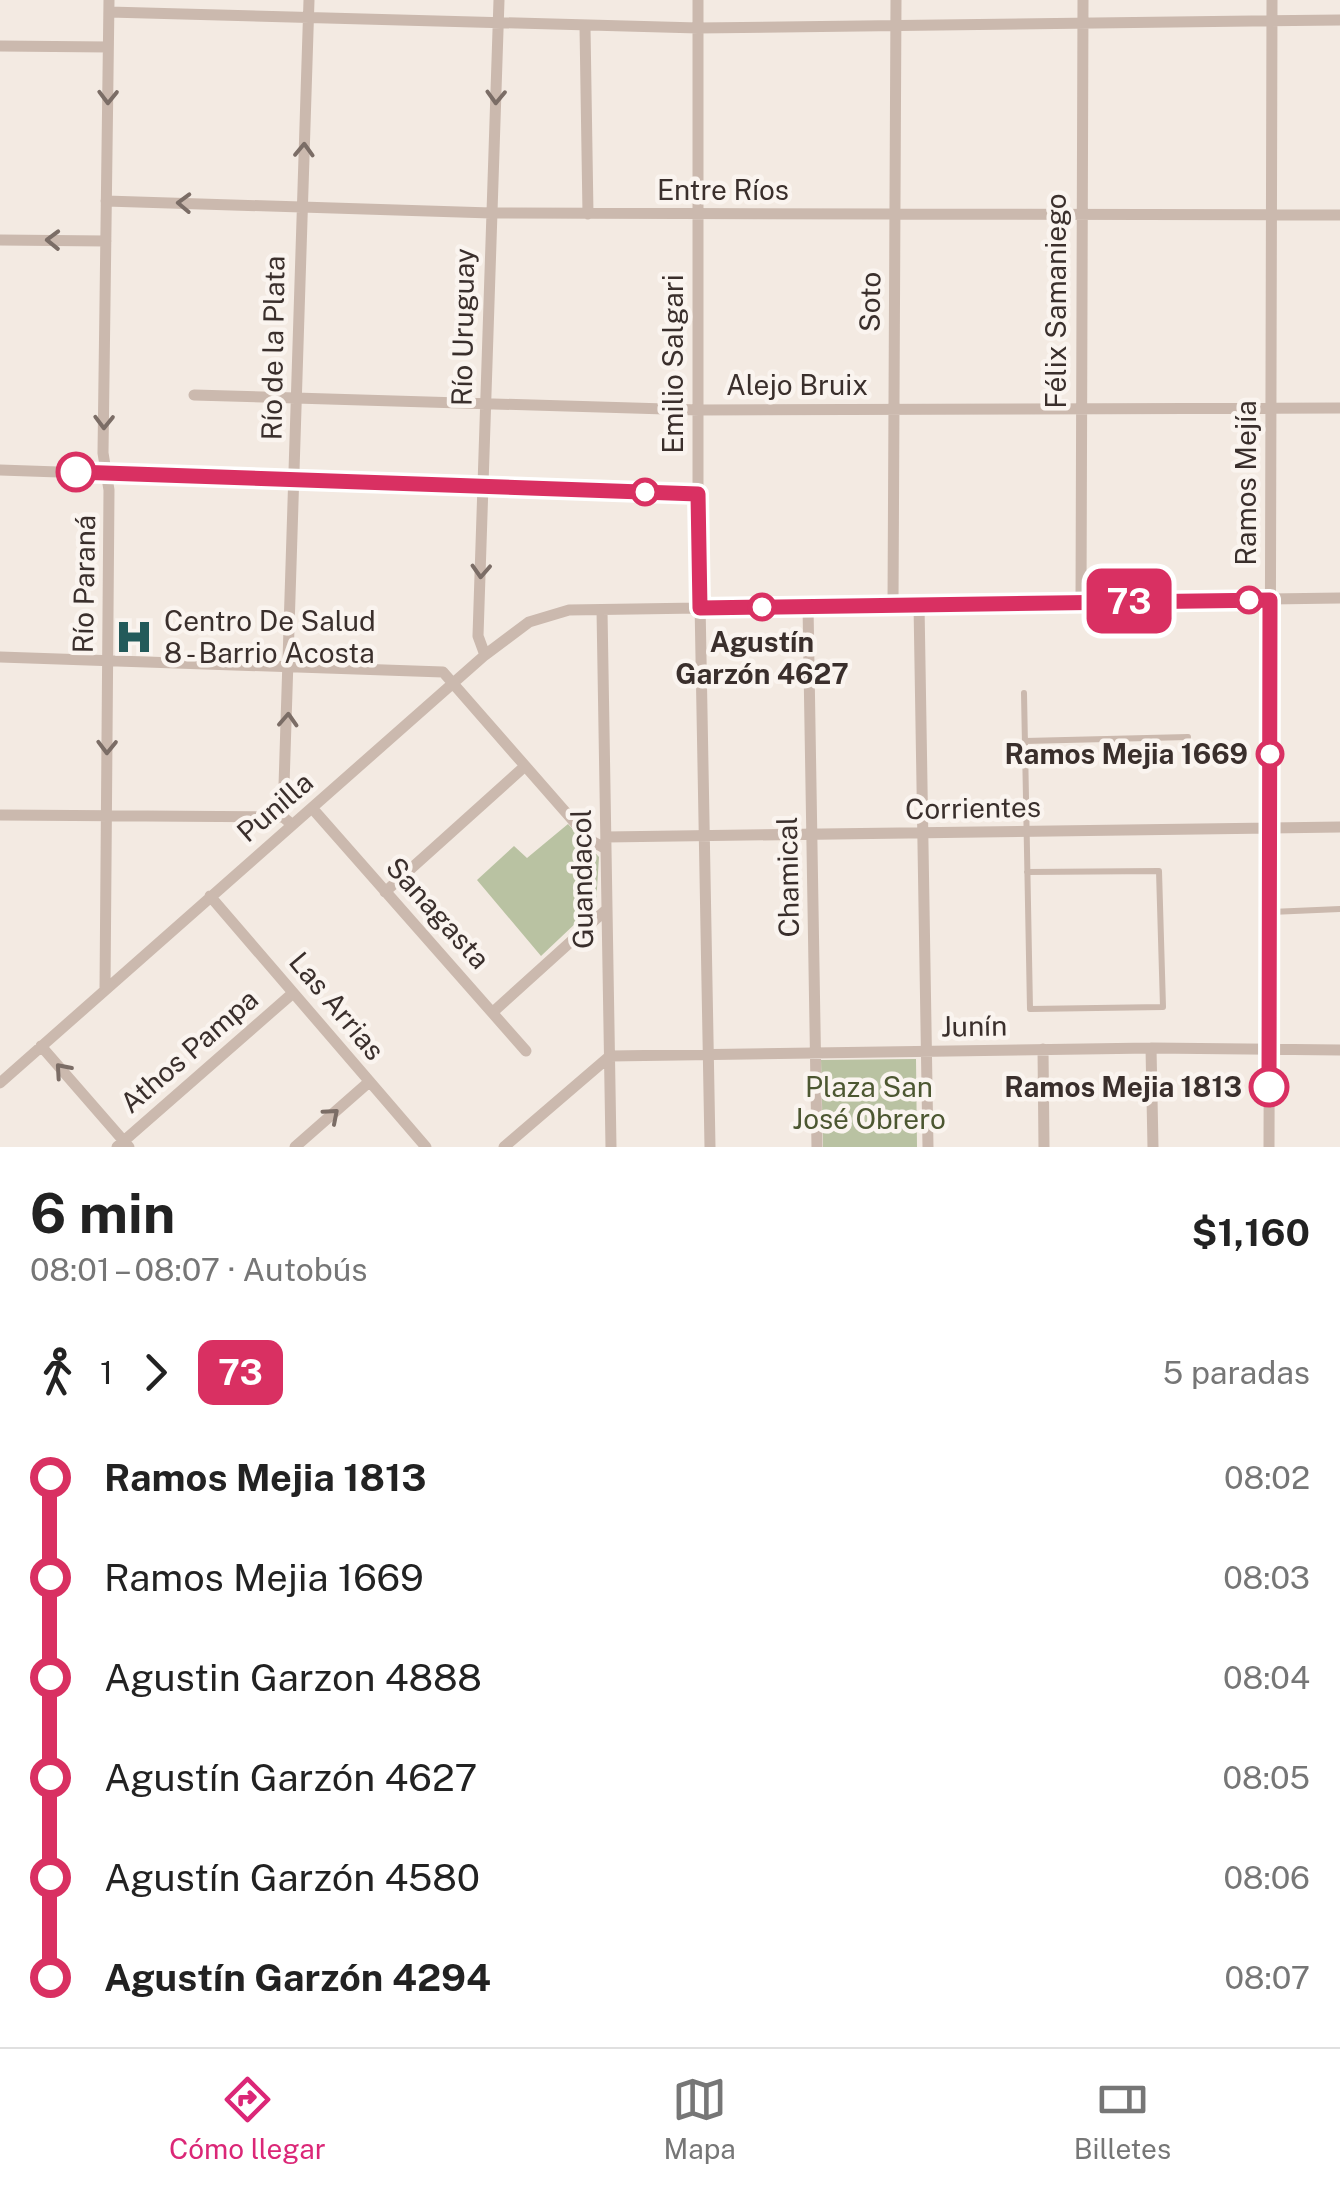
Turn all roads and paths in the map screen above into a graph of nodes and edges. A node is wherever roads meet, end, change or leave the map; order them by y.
1 (309, 0) edge
2 (499, 0) edge
3 (698, 0) edge
4 (896, 0) edge
5 (1083, 0) edge
6 (1272, 0) edge
7 (109, 6) edge
8 (309, 17) junction
9 (1272, 20) junction
10 (1340, 20) edge
11 (1083, 21) junction
12 (498, 23) junction
13 (585, 27) junction
14 (896, 27) junction
15 (698, 28) junction
16 (0, 46) edge
17 (108, 47) junction
18 (106, 201) junction
19 (302, 206) junction
20 (491, 213) junction
21 (588, 214) junction
22 (896, 214) junction
23 (1340, 215) edge
24 (697, 216) junction
25 (1082, 216) junction
26 (1272, 216) junction
27 (0, 240) edge
28 (106, 241) junction
29 (194, 395) dead end
30 (296, 397) junction
31 (486, 403) junction
32 (1340, 408) edge
33 (1271, 409) junction
34 (699, 410) junction
35 (893, 411) junction
36 (1081, 411) junction
37 (0, 470) edge
38 (107, 472) junction
39 (295, 479) junction
40 (485, 486) junction
41 (698, 494) junction
42 (1340, 598) edge
43 (1270, 600) junction
44 (1080, 602) junction
45 (893, 604) junction
46 (919, 604) junction
47 (808, 606) junction
48 (700, 608) junction
49 (602, 610) junction
50 (484, 655) junction
51 (0, 658) edge
52 (108, 659) junction
53 (291, 666) junction
54 (455, 684) junction
55 (1024, 694) dead end
56 (1188, 737) dead end
57 (1025, 741) junction
58 (524, 767) junction
59 (312, 808) junction
60 (0, 815) edge
61 (106, 816) junction
62 (288, 821) junction
63 (1340, 827) edge
64 (1269, 830) junction
65 (1026, 833) junction
66 (923, 834) junction
67 (812, 835) junction
68 (705, 836) junction
69 (606, 843) junction
70 (1027, 872) junction
71 (385, 892) junction
72 (210, 896) junction
73 (1340, 908) edge
74 (607, 909) junction
75 (1270, 912) junction
76 (104, 990) junction
77 (293, 992) junction
78 (493, 1012) junction
79 (41, 1046) junction
80 (1151, 1048) junction
81 (1270, 1049) junction
82 (1043, 1050) junction
83 (1340, 1050) edge
84 (526, 1051) dead end
85 (927, 1051) junction
86 (816, 1053) junction
87 (708, 1055) junction
88 (610, 1056) junction
89 (369, 1082) junction
90 (0, 1083) edge
91 (123, 1145) edge
92 (295, 1147) edge
93 (426, 1147) edge
94 (504, 1147) edge
95 (611, 1147) edge
96 (710, 1147) edge
97 (818, 1147) edge
98 (928, 1147) edge
99 (1044, 1147) edge
100 (1153, 1147) edge
101 (1269, 1147) edge

1 - 8 street, Río de la Plata
2 - 12 street, Río Uruguay
3 - 15 street, Emilio Salgari
4 - 14 street, Soto
5 - 11 street, Félix Samaniego
6 - 9 street, Ramos Mejía
7 - 8 street
7 - 17 street, Río Paraná
8 - 12 street
19 -> 8 street, Río de la Plata
9 - 10 street
9 - 11 street
9 - 26 street, Ramos Mejía
11 - 14 street
11 - 25 street, Félix Samaniego
12 - 13 street
12 -> 20 street, Río Uruguay
13 - 15 street
13 - 21 street
14 - 15 street
14 - 22 street, Soto
15 - 24 street, Emilio Salgari
16 - 17 street
17 -> 18 street, Río Paraná
19 -> 18 street, Entre Ríos
18 - 28 street, Río Paraná
19 - 20 street, Entre Ríos
19 - 30 street, Río de la Plata
20 - 21 street, Entre Ríos
20 - 31 street, Río Uruguay
21 - 24 street, Entre Ríos
22 - 24 street, Entre Ríos
22 - 25 street, Entre Ríos
22 - 35 street, Soto
23 - 26 street, Entre Ríos
24 - 34 street, Emilio Salgari
25 - 26 street, Entre Ríos
25 - 36 street, Félix Samaniego
26 - 33 street, Ramos Mejía
28 -> 27 street
28 -> 38 street, Río Paraná
29 - 30 street, Alejo Bruix
30 - 31 street, Alejo Bruix
30 - 39 street, Río de la Plata
31 - 34 street, Alejo Bruix
31 - 40 street, Río Uruguay
32 - 33 street, Alejo Bruix
33 - 36 street, Alejo Bruix
33 - 43 street, Ramos Mejía
34 - 35 street, Alejo Bruix
34 - 41 street, Emilio Salgari
35 - 36 street, Alejo Bruix
35 - 45 street, Soto
36 - 44 street, Félix Samaniego
37 - 38 street
38 - 39 street
38 - 52 street, Río Paraná
39 - 40 street
39 - 53 street, Río de la Plata
40 - 41 street
40 -> 50 street, Río Uruguay
41 - 48 street, Emilio Salgari
42 - 43 street, Punilla
43 - 44 street, Punilla
43 - 64 street, Ramos Mejía
44 - 46 street, Punilla
45 - 46 street, Punilla
45 - 47 street, Punilla
46 - 66 street
47 - 48 street, Punilla
47 - 67 street, Chamical
48 - 49 street, Punilla
48 - 68 street, Emilio Salgari
49 - 50 street, Punilla
49 - 69 street, Guandacol
50 - 54 street, Punilla
51 - 52 street
52 - 53 street
52 -> 61 street, Río Paraná
53 - 54 street
62 -> 53 street, Río de la Plata
54 - 58 street
54 - 59 street, Punilla
55 - 57 lane
56 - 57 lane
57 - 65 lane
58 - 69 street
58 - 71 street
59 - 62 street, Punilla
59 - 71 street, Sanagasta
60 - 61 street
61 - 62 street
61 - 76 street, Río Paraná
62 - 72 street, Punilla
63 - 64 street, Corrientes
64 - 65 street, Corrientes
64 - 75 street, Ramos Mejía
65 - 66 street, Corrientes
65 - 70 lane
66 - 67 street, Corrientes
66 - 85 street
67 - 68 street, Corrientes
67 - 86 street, Chamical
68 - 69 street, Corrientes
68 - 87 street, Emilio Salgari
69 - 74 street, Guandacol
70 - 70 lane
71 - 78 street, Sanagasta
72 - 76 street, Punilla
72 - 77 street, Las Arrias
73 - 75 lane
74 - 78 street
74 - 88 street, Guandacol
75 - 81 street, Ramos Mejía
76 - 79 street, Punilla
77 - 89 street, Las Arrias
77 - 91 street, Athos Pampa
78 - 84 street, Sanagasta
79 - 90 street, Punilla
91 -> 79 street
80 - 81 street, Junín
80 - 82 street, Junín
80 - 100 street
81 - 83 street, Junín
81 - 101 street, Ramos Mejía
82 - 85 street, Junín
82 - 99 street
85 - 86 street, Junín
85 - 98 street
86 - 87 street, Junín
86 - 97 street, Chamical
87 - 88 street, Junín
87 - 96 street, Emilio Salgari
88 - 94 street
88 - 95 street, Guandacol
92 -> 89 street
89 - 93 street, Las Arrias

